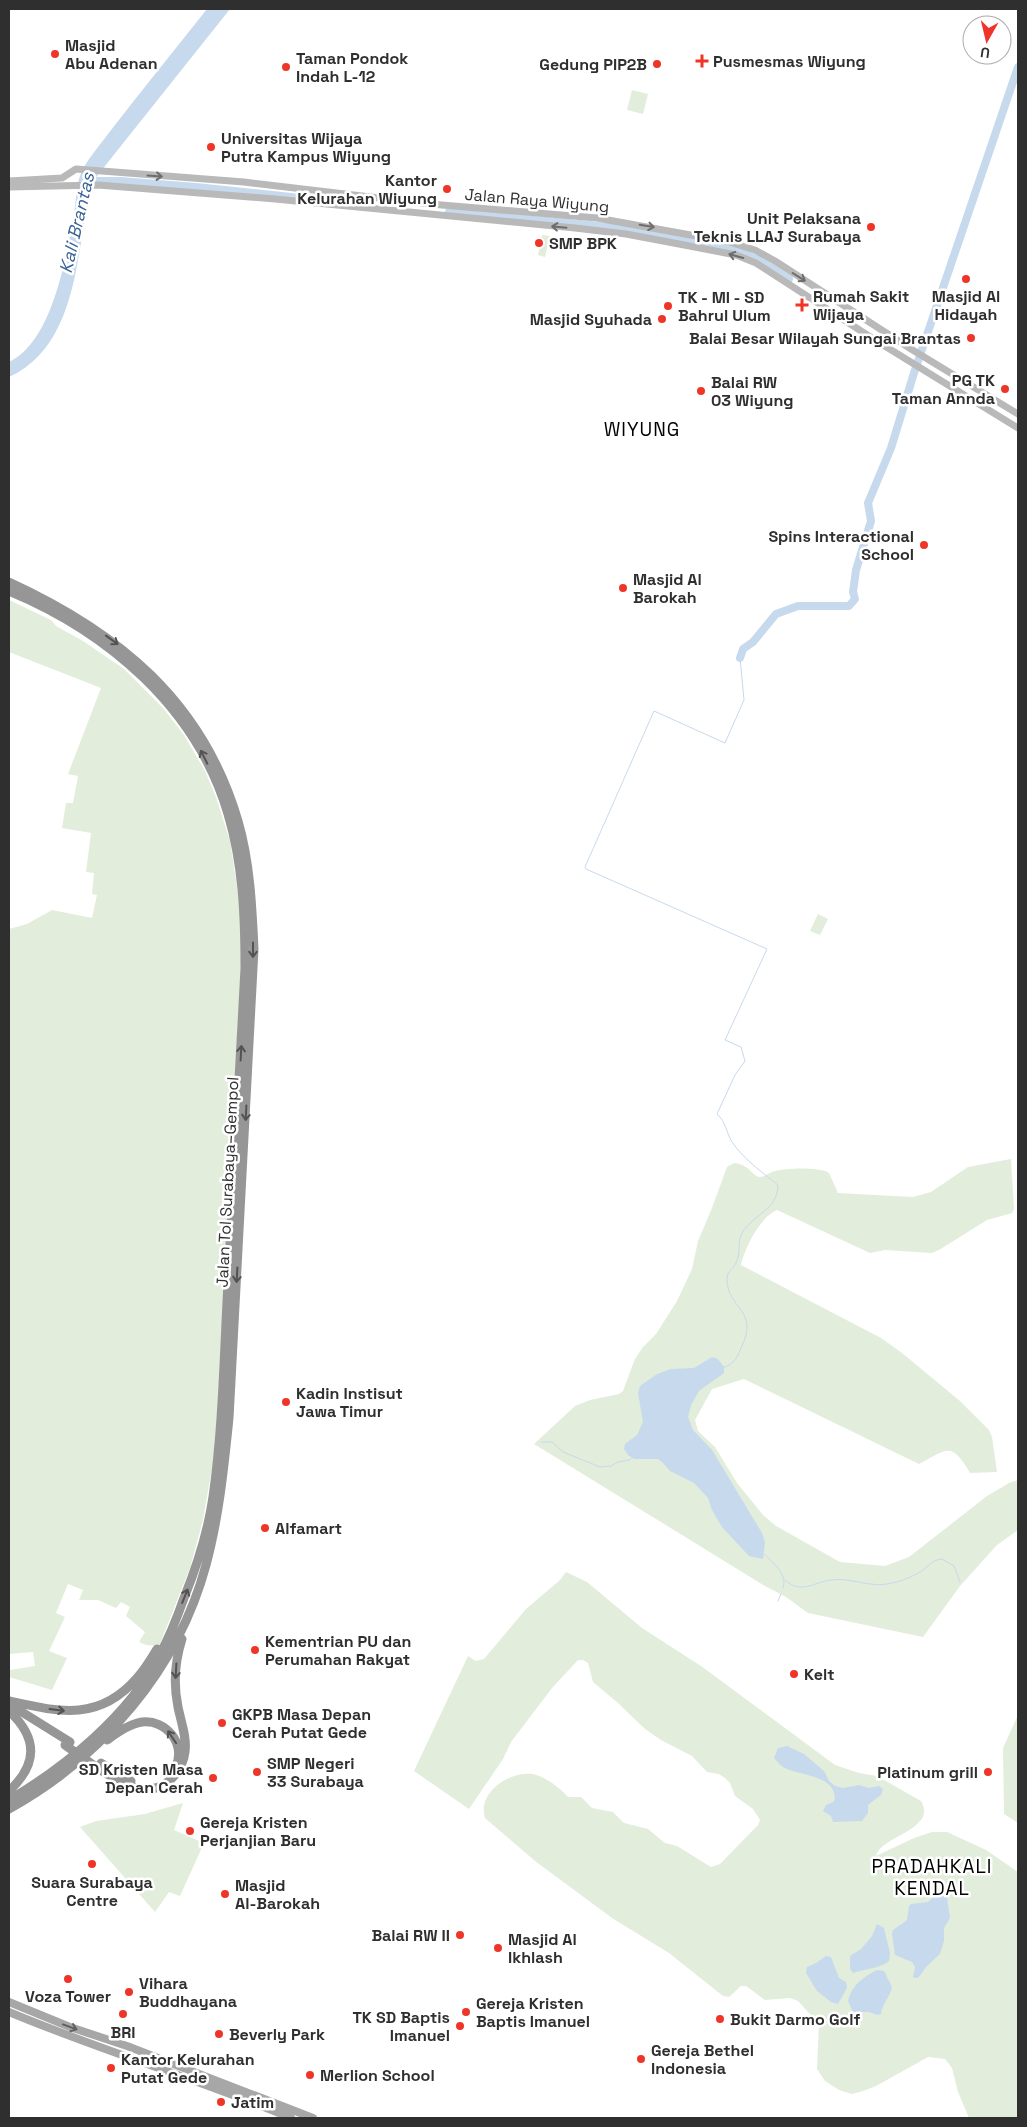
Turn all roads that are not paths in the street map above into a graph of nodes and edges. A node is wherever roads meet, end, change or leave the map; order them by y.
1 (9, 181) edge
2 (277, 186) junction
3 (9, 187) edge
4 (320, 196) junction
5 (275, 198) junction
6 (537, 219) junction
7 (627, 228) junction
8 (1018, 414) edge
9 (1017, 426) edge
10 (9, 582) edge
11 (9, 591) edge
12 (192, 1607) junction
13 (173, 1626) junction
14 (9, 1703) edge
15 (9, 1711) edge
16 (67, 1744) junction
17 (84, 1757) junction
18 (98, 1765) junction
19 (9, 1791) edge
20 (9, 1800) edge
21 (9, 1809) edge
22 (9, 2002) edge
23 (9, 2012) edge
24 (47, 2018) junction
25 (44, 2027) junction
26 (279, 2109) junction
27 (291, 2118) edge
28 (313, 2118) edge

1 -> 2 main road, Jalan Raya Wiyung
2 - 4 main road, Jalan Raya Wiyung
2 - 5 main road
3 - 5 main road, Jalan Raya Wiyung
4 - 5 main road, Jalan Raya Wiyung
4 - 6 main road, Jalan Raya Wiyung
4 - 6 main road, Jalan Raya Wiyung
7 -> 6 main road, Jalan Raya Wiyung
6 - 7 main road, Jalan Raya Wiyung
7 -> 8 main road, Jalan Raya Wiyung
9 -> 7 main road, Jalan Raya Wiyung
10 -> 12 highway, Jalan Tol Surabaya–Gempol
13 -> 11 highway, Jalan Tol Surabaya–Gempol
12 - 17 highway, Jalan Tol Surabaya–Gempol
12 -> 18 highway
14 -> 13 highway
13 - 20 highway, Jalan Tol Surabaya–Gempol
14 - 16 highway
15 - 16 highway
15 - 19 highway
16 - 18 highway
18 -> 17 highway
17 - 21 highway, Jalan Tol Surabaya–Gempol
22 - 24 main road
23 - 25 main road
24 - 25 main road
24 -> 26 main road
25 - 26 main road
26 - 27 main road
26 - 28 main road

